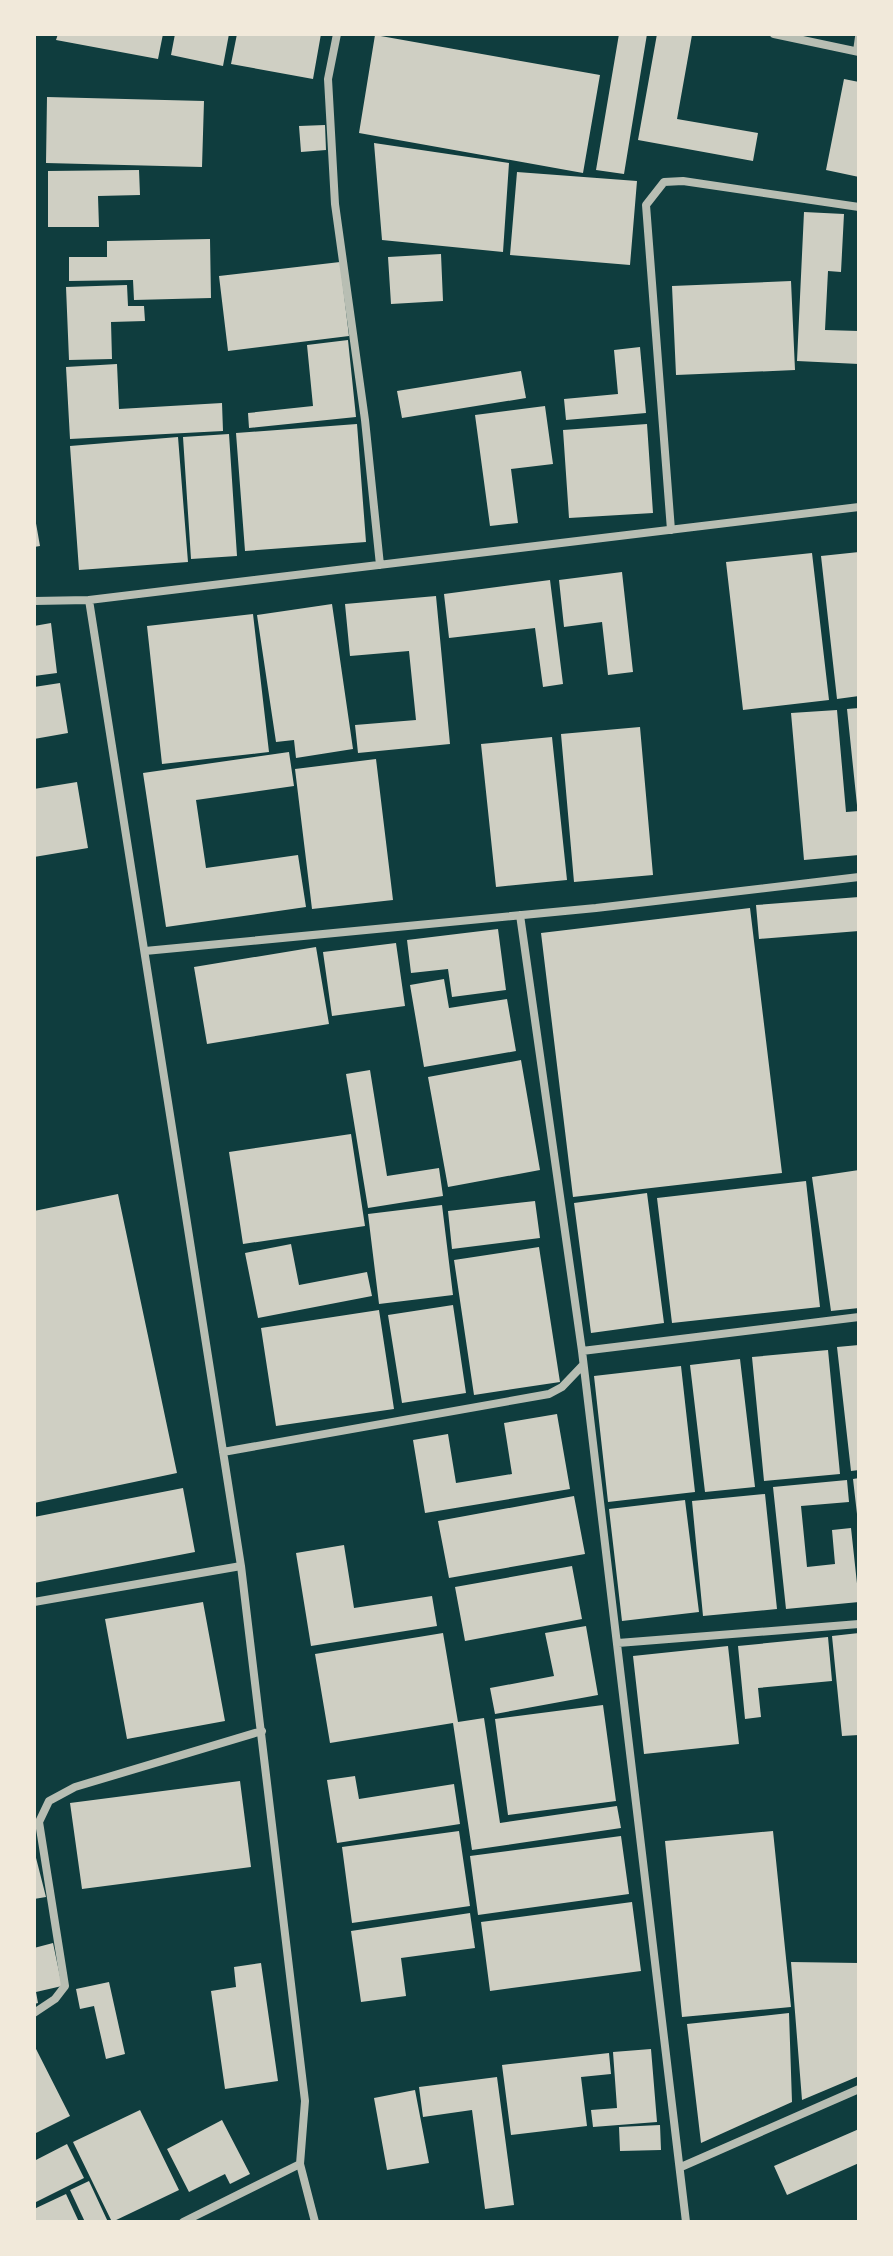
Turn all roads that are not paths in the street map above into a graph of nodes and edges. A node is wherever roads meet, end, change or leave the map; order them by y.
1 (337, 34) edge
2 (774, 34) edge
3 (859, 37) edge
4 (858, 51) edge
5 (859, 207) edge
6 (859, 507) edge
7 (671, 530) junction
8 (380, 565) junction
9 (89, 600) junction
10 (34, 601) edge
11 (859, 877) edge
12 (520, 915) junction
13 (145, 951) junction
14 (859, 1317) edge
15 (582, 1351) junction
16 (583, 1365) junction
17 (223, 1452) junction
18 (241, 1566) junction
19 (34, 1602) edge
20 (859, 1624) edge
21 (618, 1643) junction
22 (262, 1731) junction
23 (34, 2013) edge
24 (859, 2089) edge
25 (300, 2164) junction
26 (681, 2167) junction
27 (183, 2222) edge
28 (315, 2222) edge
29 (686, 2222) edge

1 - 8 street
2 - 4 street
3 - 4 street
5 - 7 street
6 - 7 street
7 - 8 street
8 - 9 street
9 - 10 street
9 - 13 street
11 - 12 street
12 - 13 street
12 - 15 street
13 - 17 street
14 - 15 street
15 - 16 street
16 - 17 street
16 - 21 street
17 - 18 street
18 - 19 street
18 - 22 street
20 - 21 street
21 - 26 street
22 - 23 street
22 - 25 street
24 - 26 street
25 - 27 street
25 - 28 street
26 - 29 street

